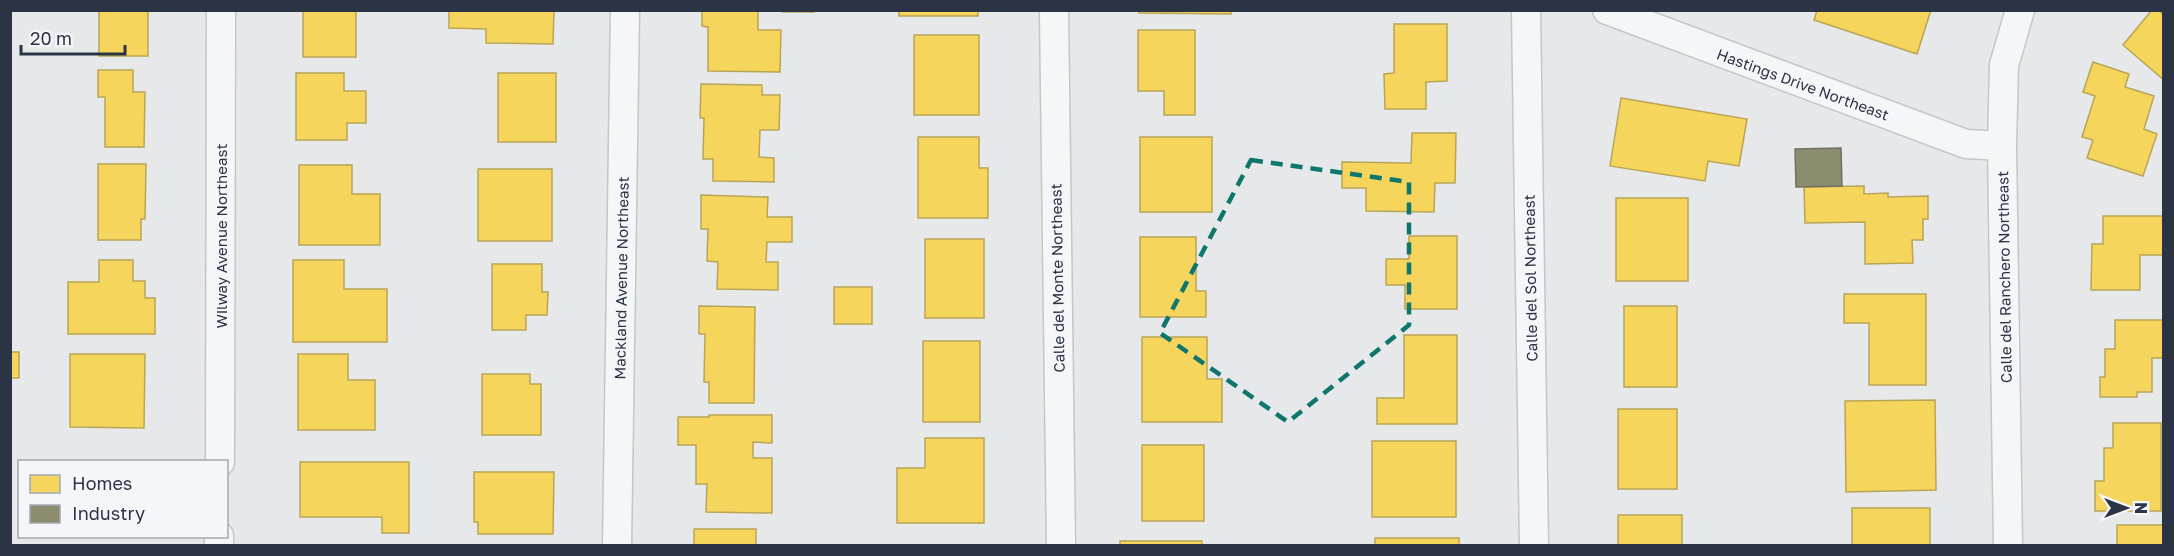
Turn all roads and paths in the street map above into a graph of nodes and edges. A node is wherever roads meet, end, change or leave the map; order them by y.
1 (222, 10) edge
2 (625, 10) edge
3 (1054, 10) edge
4 (1526, 10) edge
5 (1607, 10) edge
6 (2020, 10) edge
7 (2002, 146) junction
8 (220, 460) edge
9 (617, 546) edge
10 (1061, 546) edge
11 (1534, 546) edge
12 (2008, 546) edge

1 - 8 street, Wilway Avenue Northeast
2 - 9 street, Mackland Avenue Northeast
3 - 10 street, Calle del Monte Northeast
4 - 11 street, Calle del Sol Northeast
5 - 7 street, Hastings Drive Northeast
6 - 7 street, Calle del Ranchero Northeast
7 - 12 street, Calle del Ranchero Northeast

